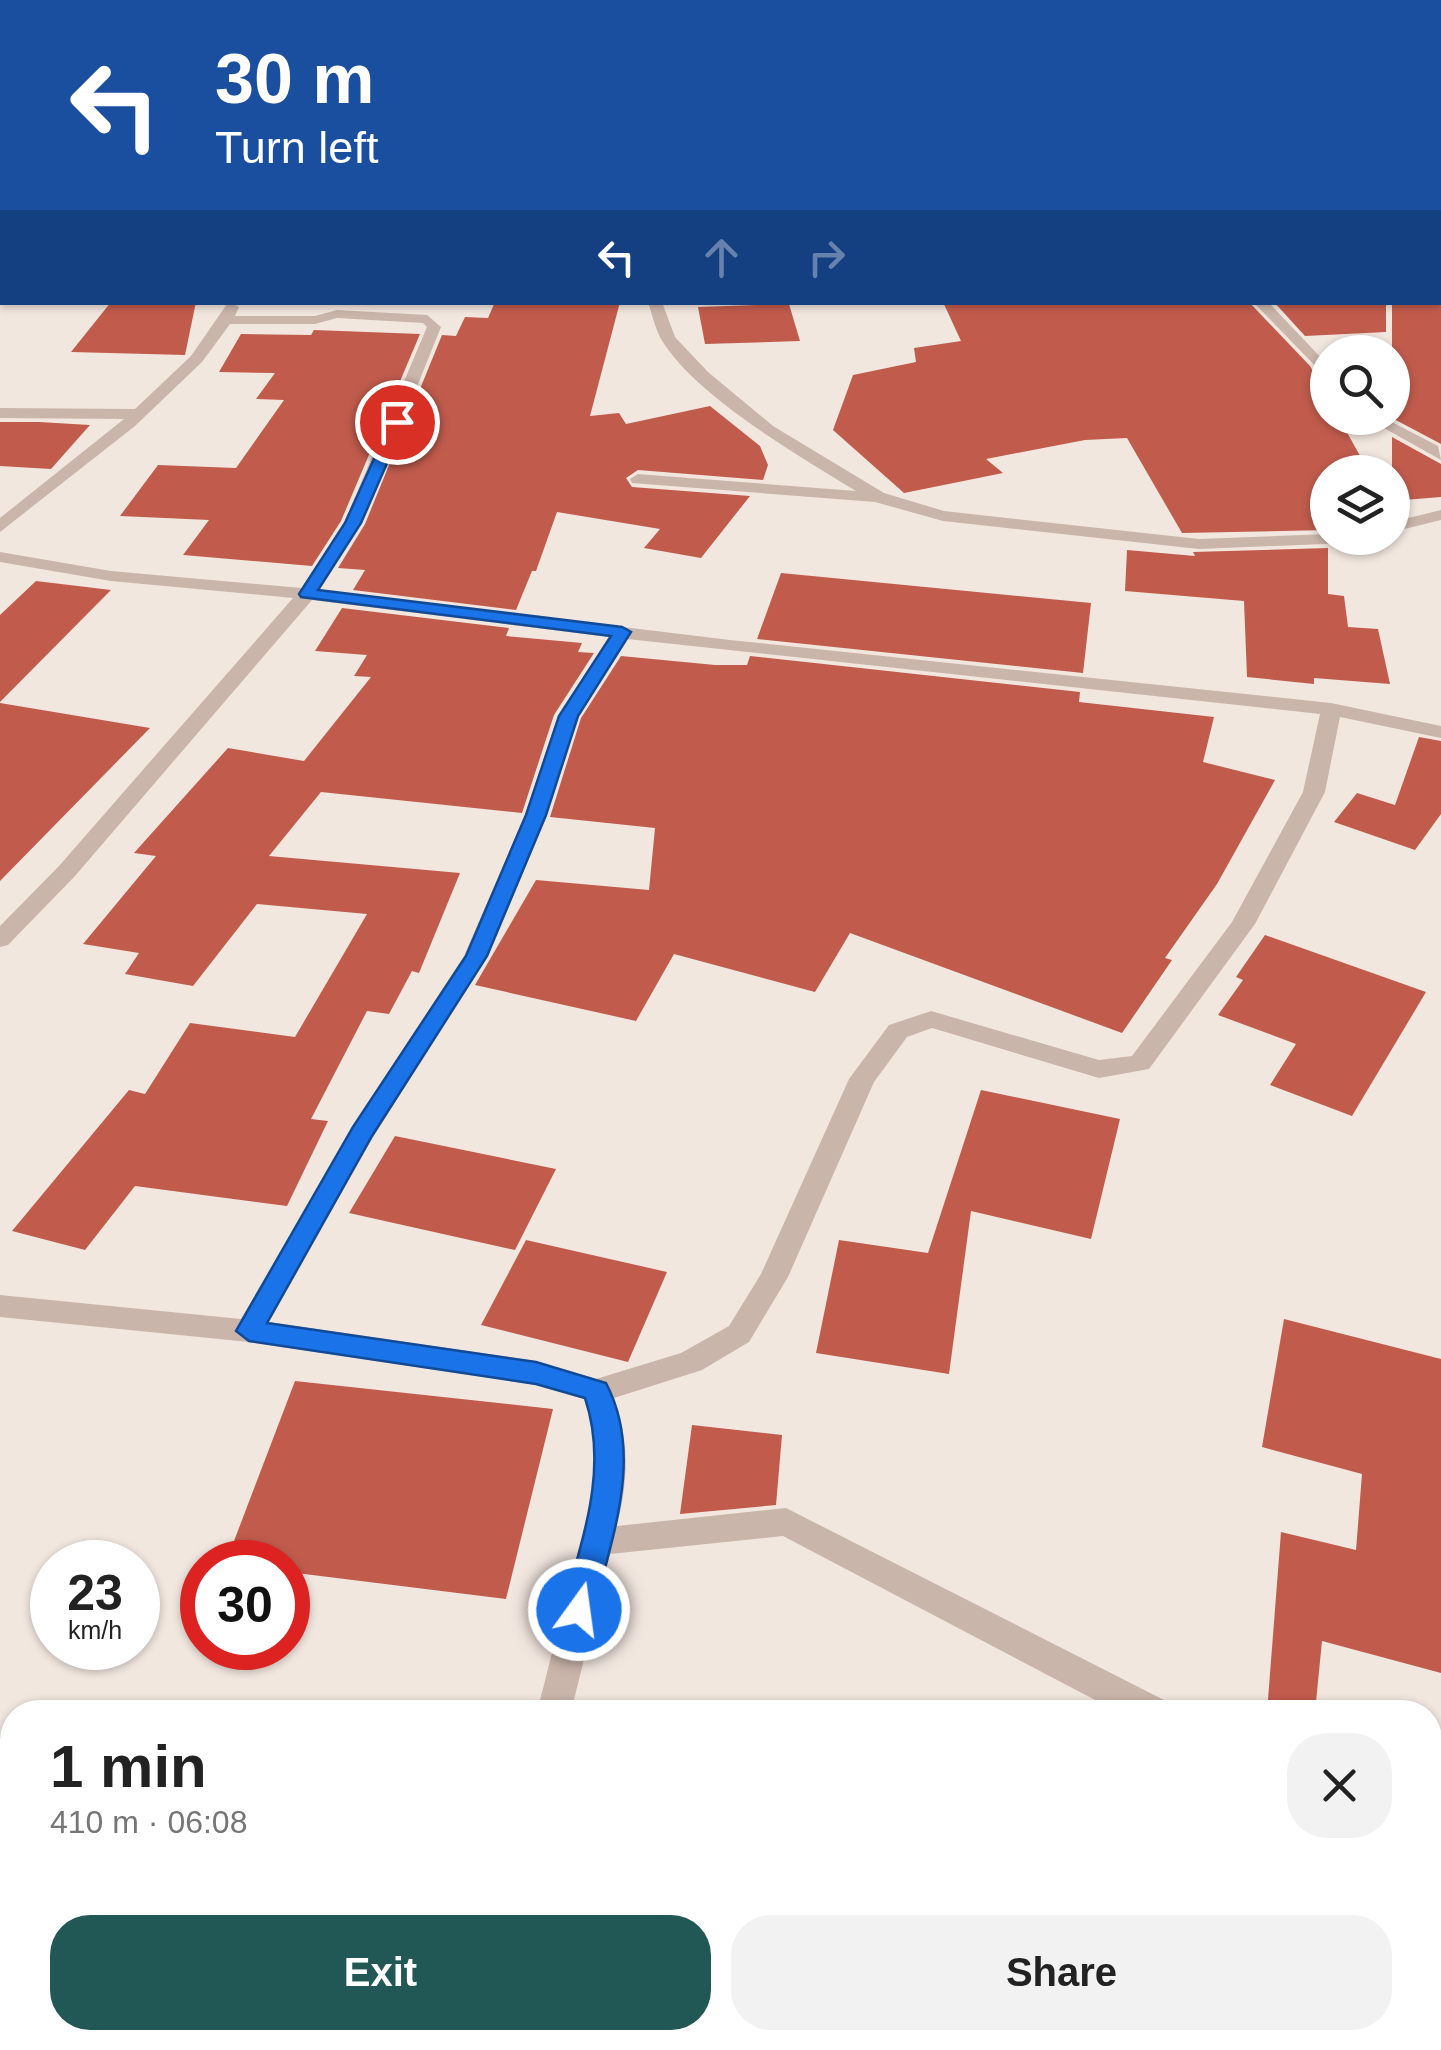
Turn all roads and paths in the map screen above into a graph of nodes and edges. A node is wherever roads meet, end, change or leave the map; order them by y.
1 (232, 305) edge
2 (655, 305) edge
3 (1263, 305) edge
4 (227, 320) junction
5 (1310, 356) edge
6 (0, 413) edge
7 (137, 414) junction
8 (1408, 435) edge
9 (1441, 455) edge
10 (638, 478) dead end
11 (878, 498) junction
12 (1441, 515) edge
13 (1410, 523) edge
14 (0, 527) edge
15 (1310, 540) edge
16 (0, 557) edge
17 (307, 594) junction
18 (622, 632) junction
19 (1332, 709) junction
20 (1441, 732) edge
21 (0, 940) edge
22 (0, 1306) edge
23 (249, 1331) junction
24 (596, 1390) junction
25 (595, 1542) junction
26 (557, 1700) edge
27 (1129, 1700) edge

1 - 4 street
2 - 11 street
3 - 5 street
4 - 7 street
4 - 17 street
6 - 7 street
7 - 14 street
8 - 9 street
10 - 11 street
11 - 15 street
12 - 13 street
16 - 17 street
17 - 18 street
17 - 21 street
18 - 19 street
18 - 23 street
19 - 20 street
19 - 24 street
22 - 23 street
23 - 24 street
24 - 25 street
25 - 26 street
25 - 27 street

